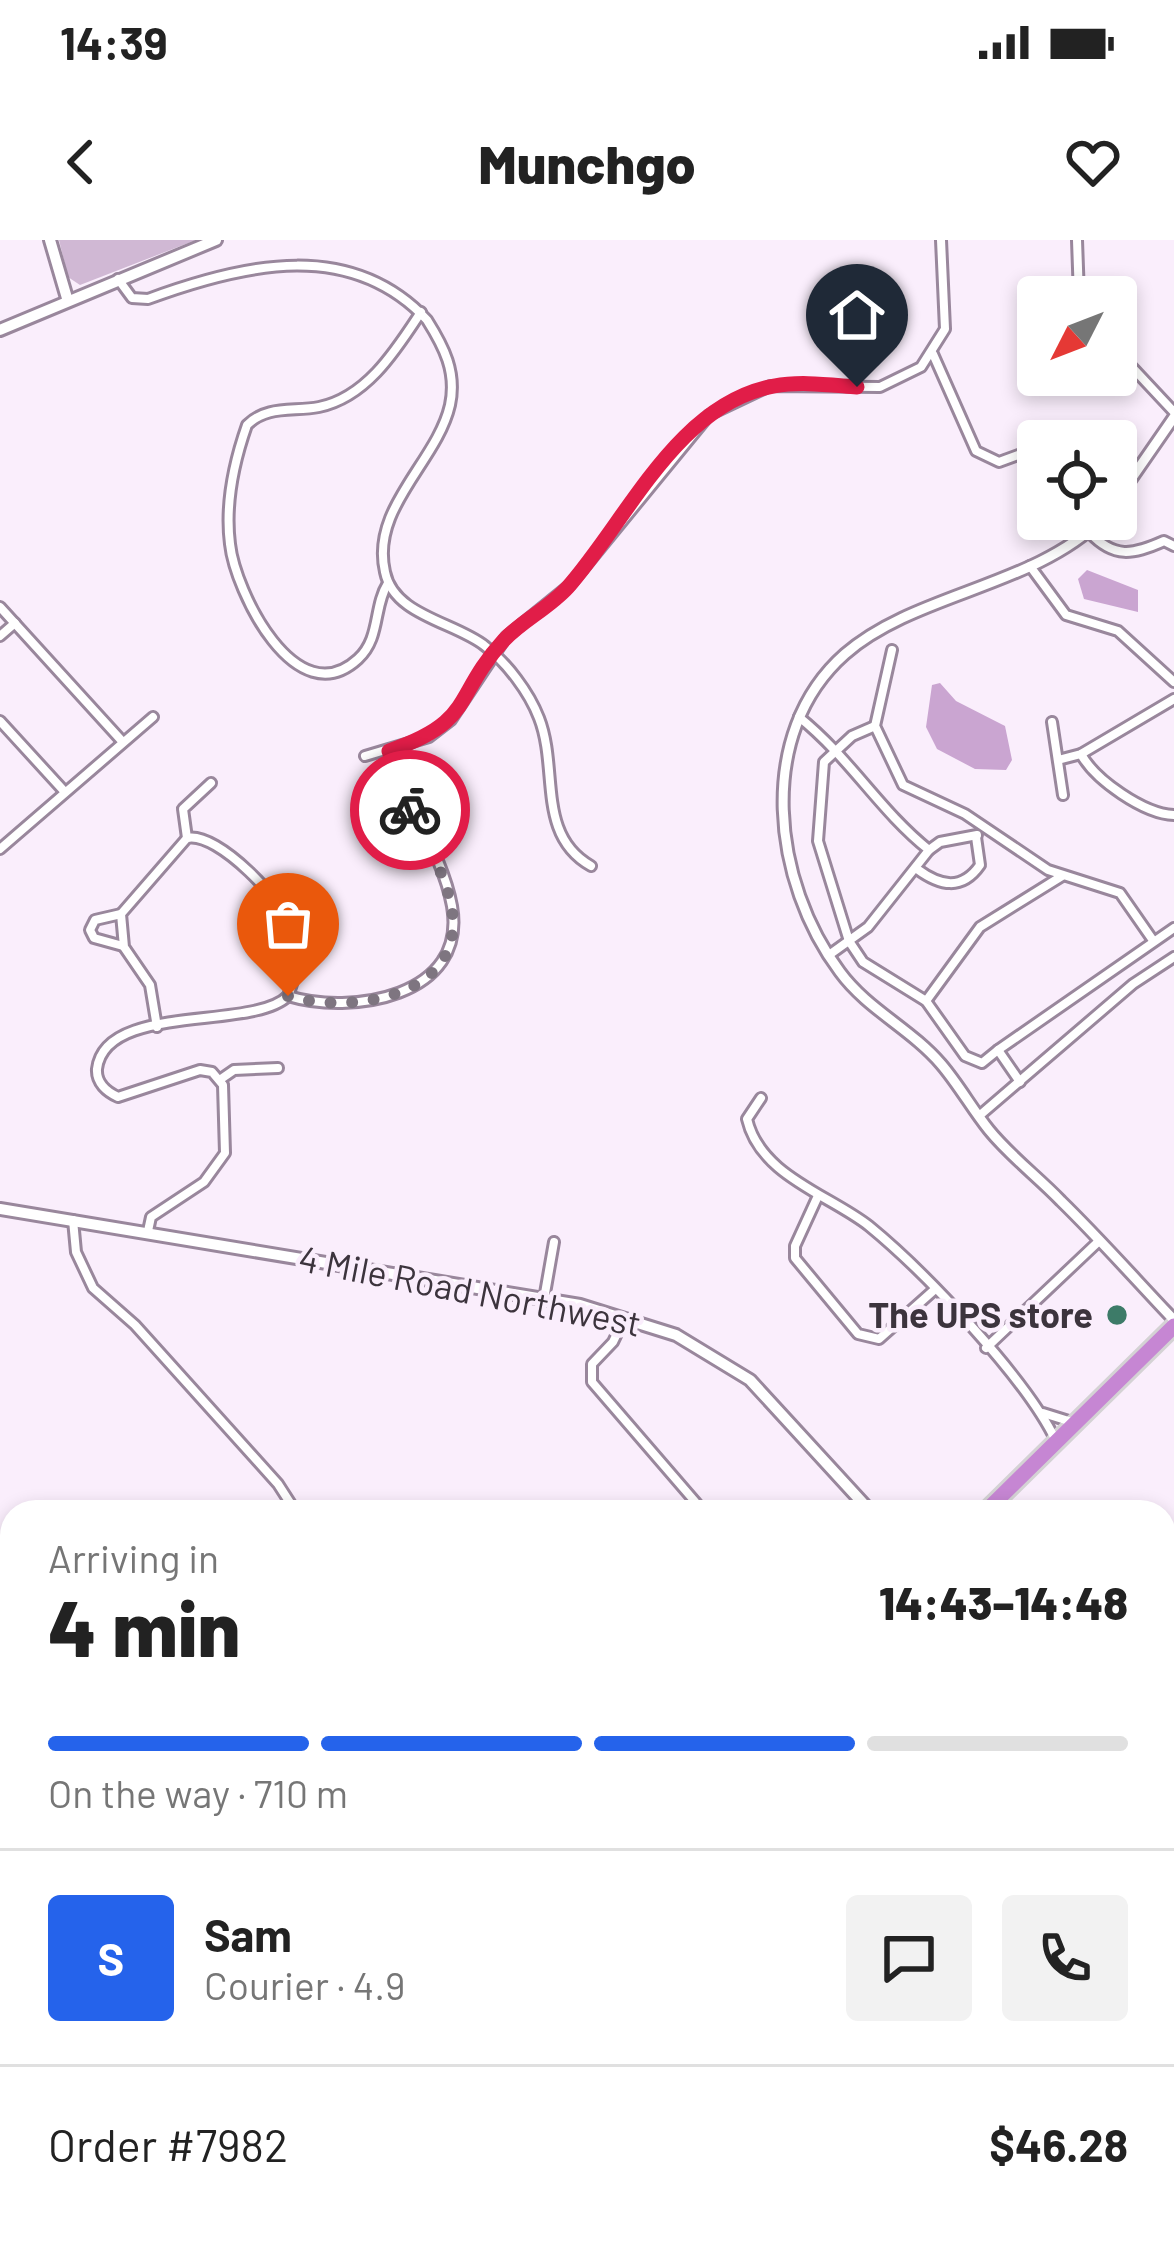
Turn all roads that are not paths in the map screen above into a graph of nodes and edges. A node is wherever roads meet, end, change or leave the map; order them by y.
1 (50, 240) edge
2 (216, 240) edge
3 (941, 240) edge
4 (1077, 240) edge
5 (296, 252) dead end
6 (371, 266) dead end
7 (1078, 276) edge
8 (118, 278) junction
9 (68, 298) junction
10 (421, 312) junction
11 (0, 330) edge
12 (933, 354) junction
13 (1137, 373) edge
14 (1174, 414) edge
15 (1017, 455) edge
16 (1137, 471) edge
17 (1075, 540) edge
18 (1100, 540) edge
19 (1174, 545) edge
20 (1030, 566) junction
21 (388, 583) junction
22 (0, 607) edge
23 (15, 623) junction
24 (0, 636) edge
25 (892, 650) dead end
26 (494, 653) junction
27 (1174, 682) edge
28 (1173, 705) edge
29 (153, 717) dead end
30 (799, 717) junction
31 (0, 721) edge
32 (1052, 722) dead end
33 (875, 726) junction
34 (121, 740) junction
35 (840, 749) junction
36 (389, 751) junction
37 (1081, 754) junction
38 (365, 756) dead end
39 (1058, 760) junction
40 (211, 784) dead end
41 (64, 791) junction
42 (1063, 795) dead end
43 (1174, 815) edge
44 (983, 828) junction
45 (976, 837) junction
46 (187, 838) junction
47 (2, 842) edge
48 (929, 850) junction
49 (591, 866) dead end
50 (917, 868) junction
51 (1063, 875) junction
52 (121, 914) junction
53 (1174, 928) edge
54 (1152, 939) junction
55 (849, 941) junction
56 (124, 946) junction
57 (829, 955) junction
58 (1174, 957) edge
59 (288, 996) junction
60 (926, 1001) junction
61 (157, 1027) junction
62 (998, 1050) junction
63 (278, 1068) dead end
64 (221, 1079) junction
65 (1020, 1082) junction
66 (761, 1098) dead end
67 (979, 1116) junction
68 (818, 1198) junction
69 (0, 1209) edge
70 (74, 1220) junction
71 (148, 1232) junction
72 (1099, 1240) junction
73 (554, 1242) dead end
74 (933, 1291) junction
75 (544, 1299) junction
76 (625, 1318) junction
77 (1174, 1323) edge
78 (986, 1348) junction
79 (1043, 1413) junction
80 (1075, 1423) junction
81 (1056, 1441) junction
82 (288, 1500) edge
83 (694, 1500) edge
84 (860, 1500) edge
85 (997, 1500) edge

1 - 9 main road
2 - 8 main road
3 - 12 street
4 - 7 street
5 - 8 street
6 - 10 street
8 - 9 main road
9 - 11 main road
10 - 21 street
10 - 21 street
12 - 15 street
12 - 26 street
13 - 14 street
14 - 16 street
17 - 20 street
18 - 19 street
20 - 27 street
20 - 30 street
21 - 26 street
22 - 23 street
23 - 24 street
23 - 34 street
25 - 33 street
26 - 36 street
26 - 49 street
28 - 37 street
29 - 34 street
30 - 35 street
30 - 57 street
31 - 41 street
32 - 39 street
33 - 35 street
33 - 44 street
34 - 41 street
35 - 48 street
35 - 55 street
36 - 38 street
36 - 59 street
37 - 39 street
37 - 43 street
39 - 42 street
40 - 46 street
41 - 47 street
44 - 45 street
44 - 51 street
45 - 48 street
45 - 50 street
46 - 52 street
46 - 59 street
48 - 50 street
50 - 55 street
51 - 54 street
51 - 60 street
52 - 56 street
52 - 56 street
53 - 54 street
54 - 62 street
55 - 57 street
55 - 60 street
56 - 61 street
57 - 67 street
58 - 65 street
59 - 61 street
60 - 62 street
61 - 64 street
62 - 65 street
63 - 64 street
64 - 71 street
65 - 67 street
66 - 68 street
67 - 72 street
68 - 74 street
68 - 74 street
69 - 70 main road, 4 Mile Road Northwest
70 - 71 main road, 4 Mile Road Northwest
70 - 82 street
71 - 75 main road, 4 Mile Road Northwest
72 - 77 street
72 - 78 street
73 - 75 street
74 - 78 street
75 - 76 main road, 4 Mile Road Northwest
76 - 83 street
76 - 84 main road, 4 Mile Road Northwest
77 - 80 highway
78 - 79 street
79 - 80 street
79 - 81 street
80 - 81 highway
81 - 85 highway

